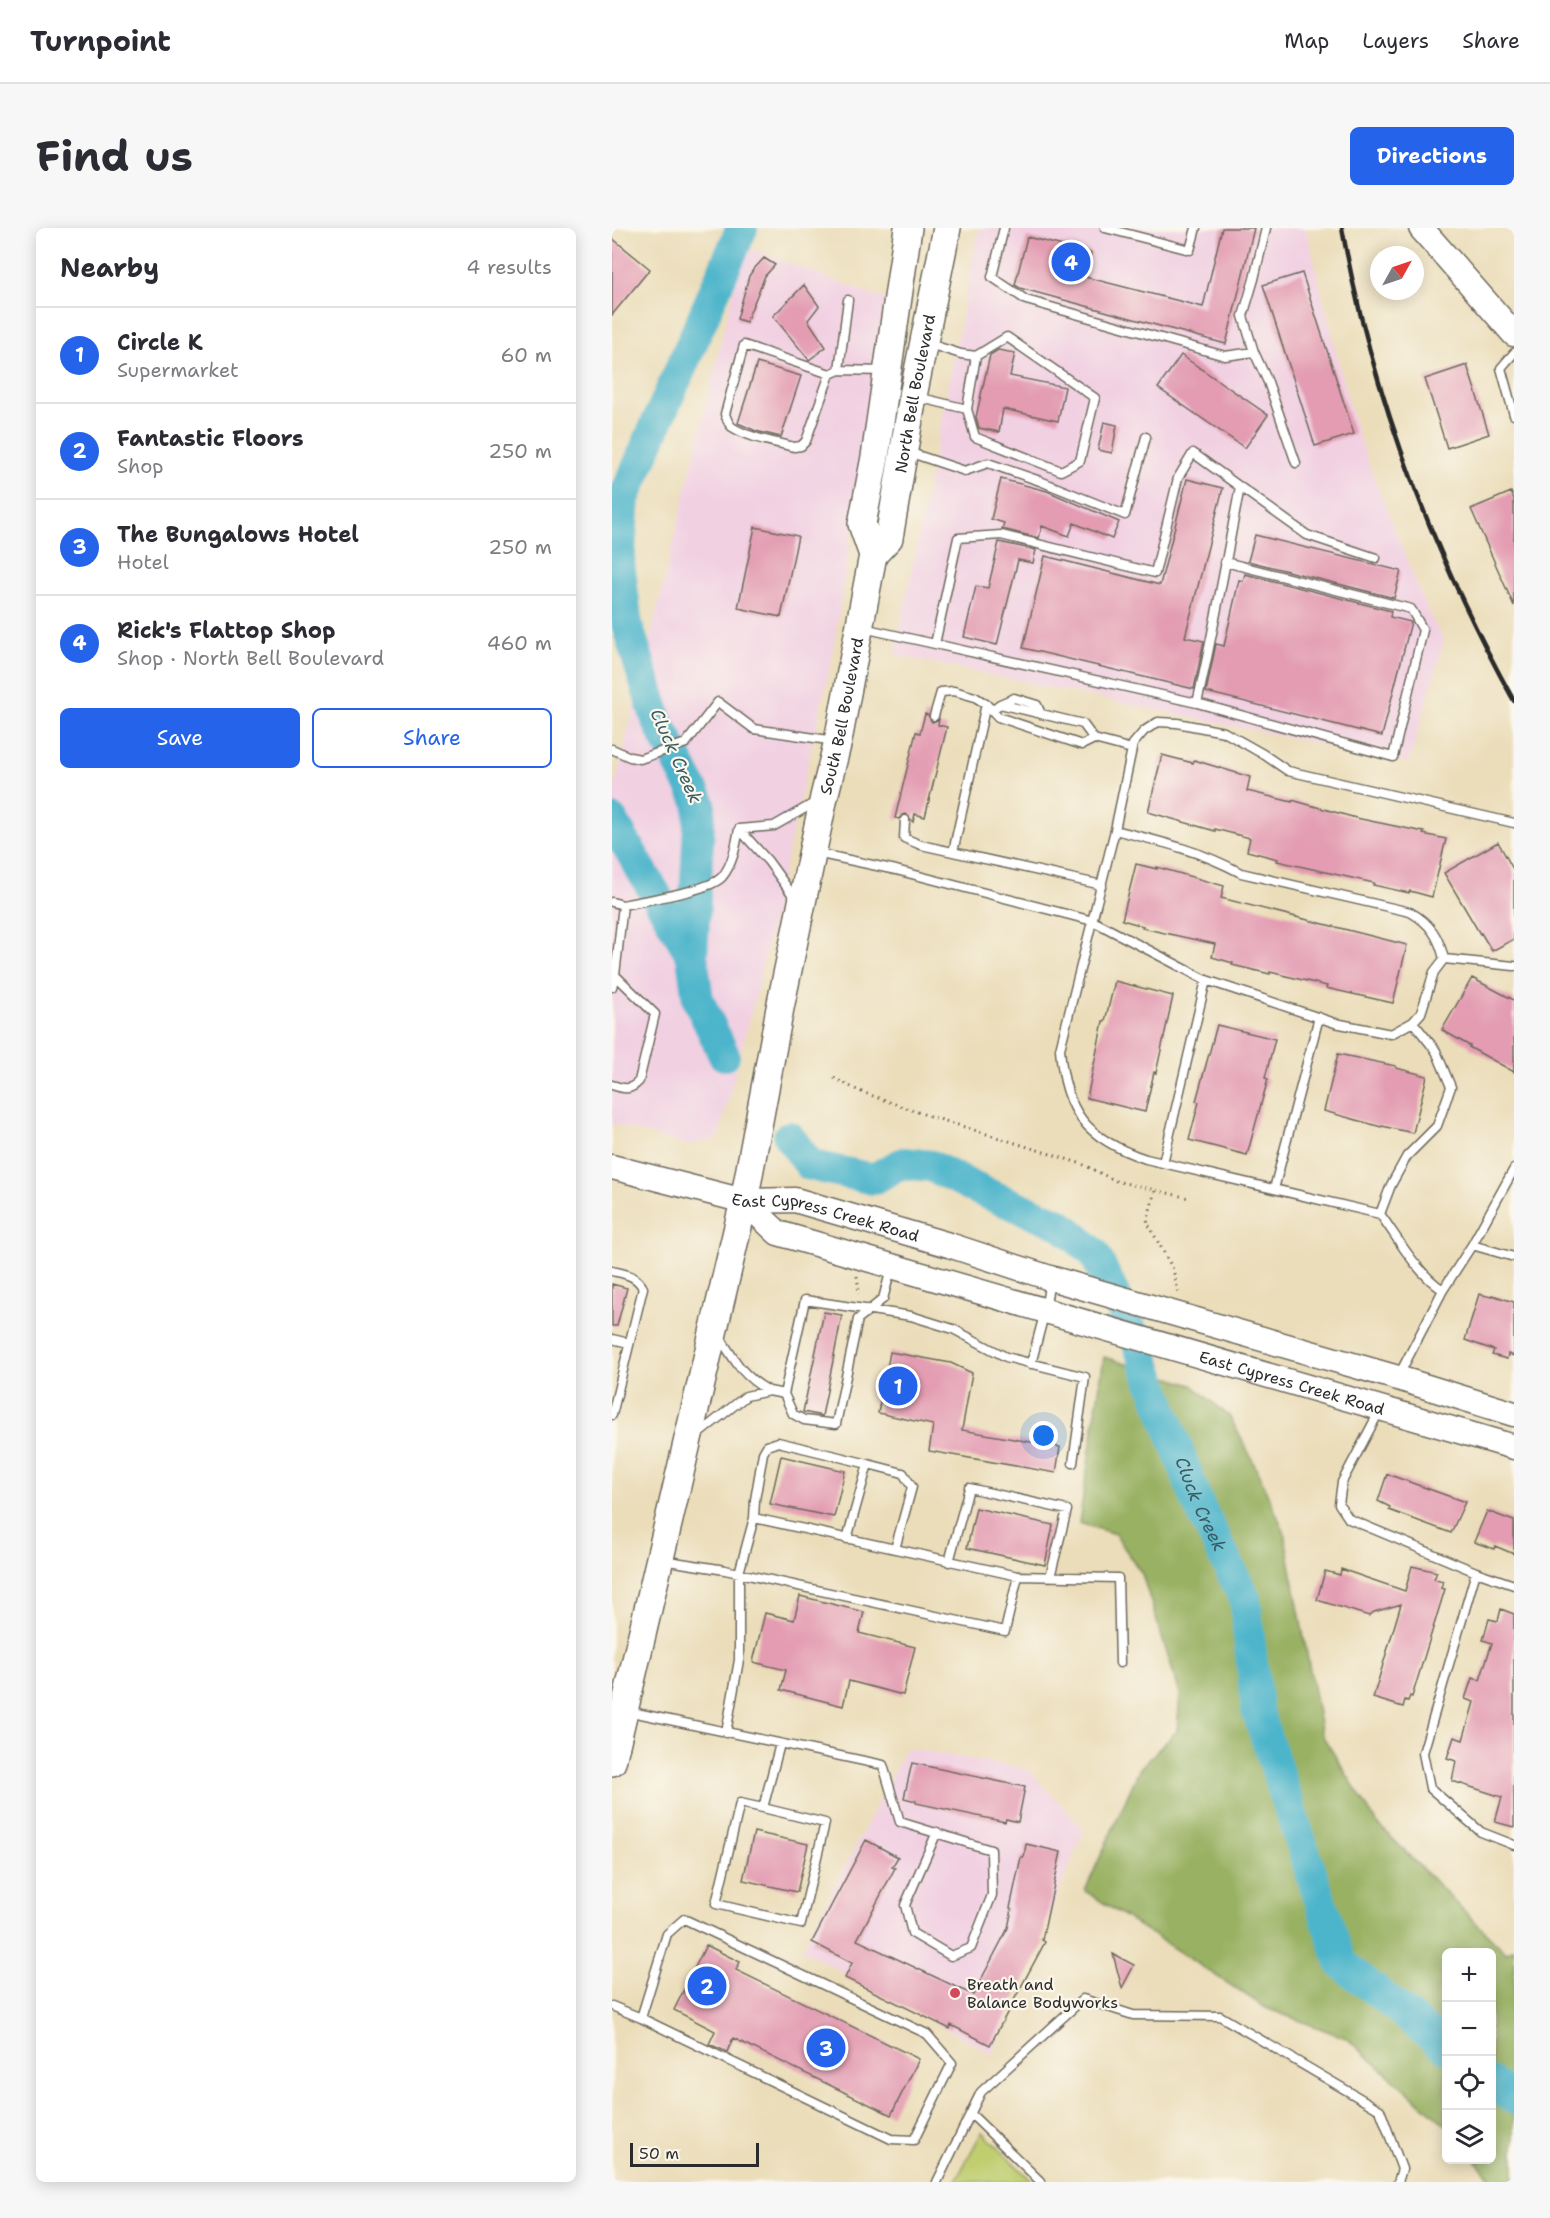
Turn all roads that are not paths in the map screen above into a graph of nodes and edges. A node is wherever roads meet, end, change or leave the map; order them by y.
1 (908, 228) edge
2 (947, 228) edge
3 (1004, 228) edge
4 (1105, 228) edge
5 (1196, 228) edge
6 (1266, 228) edge
7 (1421, 228) edge
8 (848, 300) dead end
9 (1514, 334) edge
10 (924, 342) junction
11 (1254, 352) junction
12 (1514, 353) edge
13 (976, 356) junction
14 (887, 371) junction
15 (835, 372) junction
16 (913, 396) junction
17 (967, 409) junction
18 (1514, 415) edge
19 (1146, 437) dead end
20 (904, 450) junction
21 (1296, 463) dead end
22 (1240, 487) junction
23 (873, 555) junction
24 (1376, 558) dead end
25 (1225, 562) junction
26 (859, 627) junction
27 (935, 645) junction
28 (1197, 703) junction
29 (989, 707) junction
30 (934, 716) dead end
31 (1094, 739) junction
32 (838, 741) junction
33 (612, 749) edge
34 (1132, 749) junction
35 (824, 797) junction
36 (905, 820) dead end
37 (1514, 824) edge
38 (739, 829) junction
39 (1115, 830) junction
40 (813, 852) junction
41 (953, 852) junction
42 (1102, 885) junction
43 (612, 902) edge
44 (623, 905) junction
45 (801, 906) junction
46 (1093, 921) junction
47 (615, 946) edge
48 (1444, 959) junction
49 (1514, 966) edge
50 (615, 975) junction
51 (1206, 980) junction
52 (612, 987) edge
53 (1319, 1017) junction
54 (1413, 1022) junction
55 (612, 1085) edge
56 (1163, 1163) junction
57 (612, 1167) edge
58 (1514, 1169) edge
59 (1274, 1189) junction
60 (744, 1201) junction
61 (1380, 1214) junction
62 (1472, 1245) junction
63 (1514, 1257) edge
64 (892, 1266) junction
65 (612, 1271) edge
66 (1050, 1278) junction
67 (1443, 1290) junction
68 (873, 1309) junction
69 (1045, 1311) junction
70 (713, 1327) junction
71 (612, 1339) edge
72 (629, 1343) junction
73 (1031, 1364) junction
74 (1398, 1378) junction
75 (769, 1391) junction
76 (784, 1394) junction
77 (1381, 1407) junction
78 (1514, 1414) edge
79 (612, 1415) edge
80 (688, 1443) junction
81 (1514, 1447) edge
82 (1073, 1463) dead end
83 (868, 1464) junction
84 (754, 1518) junction
85 (847, 1539) junction
86 (895, 1549) junction
87 (659, 1559) junction
88 (949, 1562) junction
89 (1476, 1572) junction
90 (739, 1573) junction
91 (1018, 1576) junction
92 (1050, 1577) junction
93 (1514, 1585) edge
94 (1120, 1663) dead end
95 (618, 1708) edge
96 (726, 1733) junction
97 (780, 1744) junction
98 (612, 1762) edge
99 (763, 1808) junction
100 (937, 1832) junction
101 (1514, 1845) edge
102 (612, 2006) edge
103 (641, 2018) junction
104 (971, 2114) junction
105 (937, 2182) edge
106 (1041, 2182) edge
107 (1398, 2182) edge

1 - 14 main road
2 - 10 main road, North Bell Boulevard
3 - 11 lane
4 - 5 lane
6 - 11 lane
7 - 9 main road
8 - 15 lane
10 - 13 lane
10 - 16 main road, North Bell Boulevard
11 - 21 lane
12 - 18 lane
13 - 17 lane
13 - 17 lane
14 - 15 lane
14 - 23 main road
15 - 15 lane
16 - 17 lane
16 - 20 main road, North Bell Boulevard
19 - 20 lane
20 - 23 main road, North Bell Boulevard
22 - 24 lane
22 - 25 lane
22 - 27 lane
23 - 26 main road, South Bell Boulevard
25 - 28 lane
25 - 28 lane
26 - 27 lane
26 - 32 main road, South Bell Boulevard
27 - 28 lane
29 - 30 lane
29 - 31 lane
29 - 31 lane
29 - 41 lane
31 - 34 lane
32 - 33 lane
32 - 35 main road, South Bell Boulevard
34 - 37 lane
34 - 39 lane
35 - 38 lane
35 - 40 main road, South Bell Boulevard
36 - 41 lane
38 - 44 lane
38 - 45 lane
39 - 42 lane
39 - 48 lane
40 - 45 main road, South Bell Boulevard
40 - 46 lane
41 - 42 lane
42 - 46 lane
43 - 44 lane
44 - 47 lane
45 - 60 main road, South Bell Boulevard
46 - 51 lane
46 - 56 lane
47 - 50 lane
48 - 49 lane
48 - 54 lane
50 - 52 lane
50 - 55 lane
51 - 53 lane
51 - 56 lane
53 - 54 lane
53 - 59 lane
54 - 61 lane
56 - 59 lane
57 - 60 main road
58 - 62 lane
59 - 61 lane
60 - 64 main road, East Cypress Creek Road
60 - 66 main road, East Cypress Creek Road
60 - 70 main road, South Bell Boulevard
61 - 67 lane
62 - 63 lane
62 - 67 lane
64 - 68 lane
64 - 69 main road, East Cypress Creek Road
65 - 72 lane
66 - 69 lane
66 - 74 main road, East Cypress Creek Road
67 - 74 lane
68 - 73 lane
68 - 76 lane
68 - 76 lane
69 - 73 lane
69 - 77 main road, East Cypress Creek Road
70 - 75 lane
70 - 80 main road, South Bell Boulevard
71 - 72 lane
72 - 79 lane
73 - 82 lane
74 - 77 main road
74 - 78 main road, East Cypress Creek Road
75 - 76 lane
75 - 80 lane
77 - 81 main road, East Cypress Creek Road
77 - 89 lane
80 - 87 main road, South Bell Boulevard
83 - 84 lane
83 - 85 lane
83 - 86 lane
84 - 85 lane
84 - 90 lane
85 - 86 lane
86 - 88 lane
87 - 90 lane
87 - 95 main road, South Bell Boulevard
88 - 91 lane
88 - 92 lane
89 - 93 lane
89 - 101 lane
90 - 91 lane
90 - 96 lane
91 - 92 lane
92 - 94 lane
95 - 96 lane
95 - 98 main road
96 - 97 lane
97 - 99 lane
97 - 100 lane
99 - 99 lane
100 - 100 lane
102 - 103 lane
103 - 103 lane
104 - 105 lane
104 - 106 lane
104 - 107 lane

